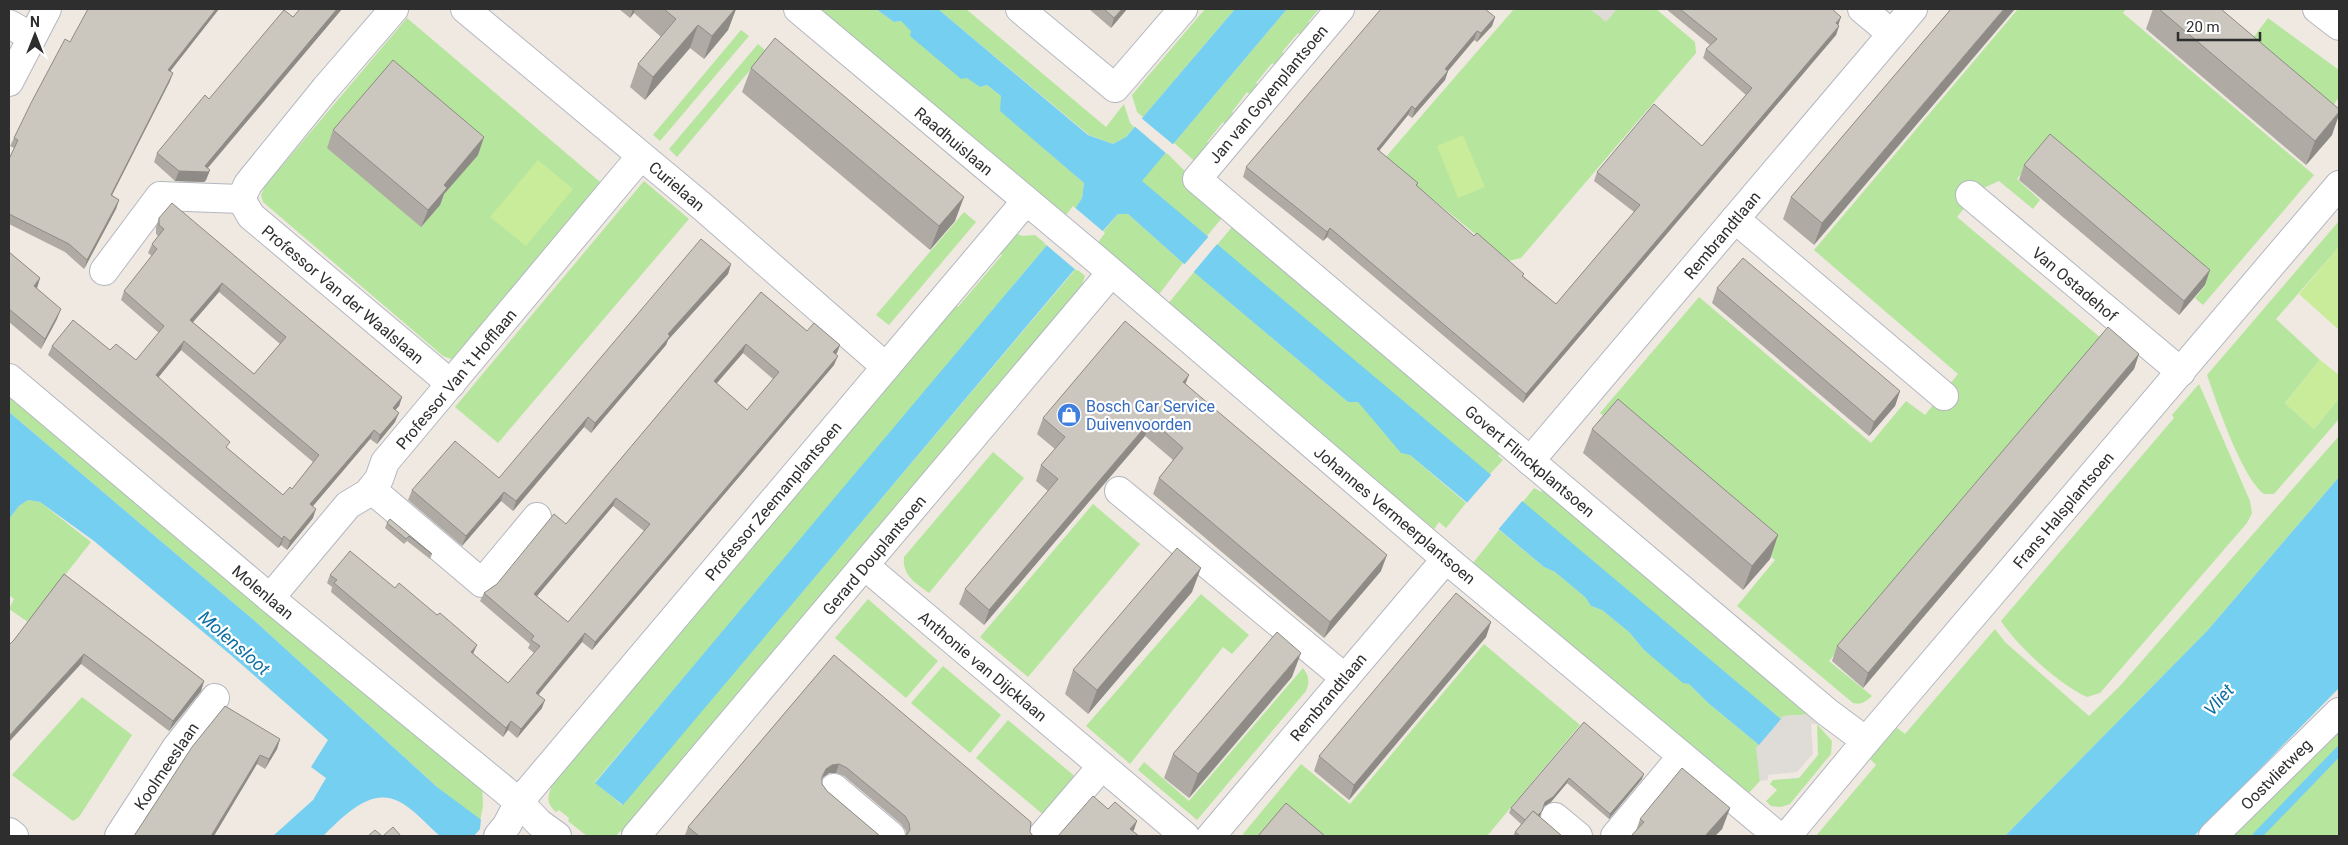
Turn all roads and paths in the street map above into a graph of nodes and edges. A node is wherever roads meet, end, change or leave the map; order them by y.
1 (47, 9) edge
2 (394, 9) edge
3 (465, 9) edge
4 (798, 9) edge
5 (1020, 9) edge
6 (1183, 9) edge
7 (1340, 9) edge
8 (1862, 9) edge
9 (1913, 9) edge
10 (2317, 9) edge
11 (9, 24) edge
12 (2339, 26) edge
13 (1892, 34) junction
14 (32, 37) junction
15 (9, 82) edge
16 (642, 156) junction
17 (1197, 179) joint
18 (2339, 185) edge
19 (1970, 195) dead end
20 (242, 199) junction
21 (1026, 201) junction
22 (1735, 219) junction
23 (1104, 266) junction
24 (104, 271) dead end
25 (886, 367) junction
26 (2181, 372) junction
27 (9, 378) edge
28 (451, 384) junction
29 (1944, 396) dead end
30 (1530, 461) junction
31 (371, 489) junction
32 (1119, 491) dead end
33 (537, 517) dead end
34 (1446, 559) junction
35 (865, 566) junction
36 (270, 598) junction
37 (1345, 678) junction
38 (215, 698) dead end
39 (2339, 712) edge
40 (1866, 741) junction
41 (1682, 756) junction
42 (1102, 766) junction
43 (834, 788) dead end
44 (1555, 817) dead end
45 (508, 821) edge
46 (9, 832) edge
47 (14, 836) edge
48 (119, 836) edge
49 (557, 836) edge
50 (636, 836) edge
51 (891, 836) edge
52 (1042, 836) edge
53 (1185, 836) edge
54 (1211, 836) edge
55 (1578, 836) edge
56 (1615, 836) edge
57 (1778, 836) edge
58 (1787, 836) edge
59 (2213, 836) edge

1 - 14 street
2 - 20 street
3 - 16 street, Curielaan
4 - 21 street, Raadhuislaan
5 - 6 street
7 - 17 street, Jan van Goyenplantsoen
8 - 13 street
9 - 13 street, Rembrandtlaan
10 - 12 street
11 - 14 street
13 - 22 street, Rembrandtlaan
14 - 15 street
16 - 25 street, Curielaan
16 - 28 street, Professor Van 't Hofflaan
17 - 30 street, Govert Flinckplantsoen
18 - 26 street, Frans Halsplantsoen
19 - 26 street, Van Ostadehof
20 - 24 street
20 - 28 street, Professor Van der Waalslaan
21 - 23 street, Raadhuislaan
21 - 25 street, Professor Zeemanplantsoen
22 - 29 street
22 - 30 street, Rembrandtlaan
23 - 34 street, Johannes Vermeerplantsoen
23 - 35 street, Gerard Douplantsoen
25 - 45 street, Professor Zeemanplantsoen
26 - 40 street, Frans Halsplantsoen
27 - 36 street, Molenlaan
28 - 31 street, Professor Van 't Hofflaan
30 - 40 street, Govert Flinckplantsoen
31 - 33 street
31 - 36 street, Professor Van 't Hofflaan
32 - 37 street
34 - 37 street, Rembrandtlaan
34 - 41 street, Johannes Vermeerplantsoen
35 - 42 street, Anthonie van Dijcklaan
35 - 50 street, Gerard Douplantsoen
36 - 45 street, Molenlaan
37 - 54 street, Rembrandtlaan
38 - 48 street, Koolmeeslaan
39 - 59 street, Oostvlietweg
40 - 58 street, Frans Halsplantsoen
41 - 56 street
41 - 57 street, Johannes Vermeerplantsoen
42 - 52 street
42 - 53 street, Anthonie van Dijcklaan
43 - 51 street
44 - 55 street
45 - 49 street, Molenlaan
46 - 47 street

